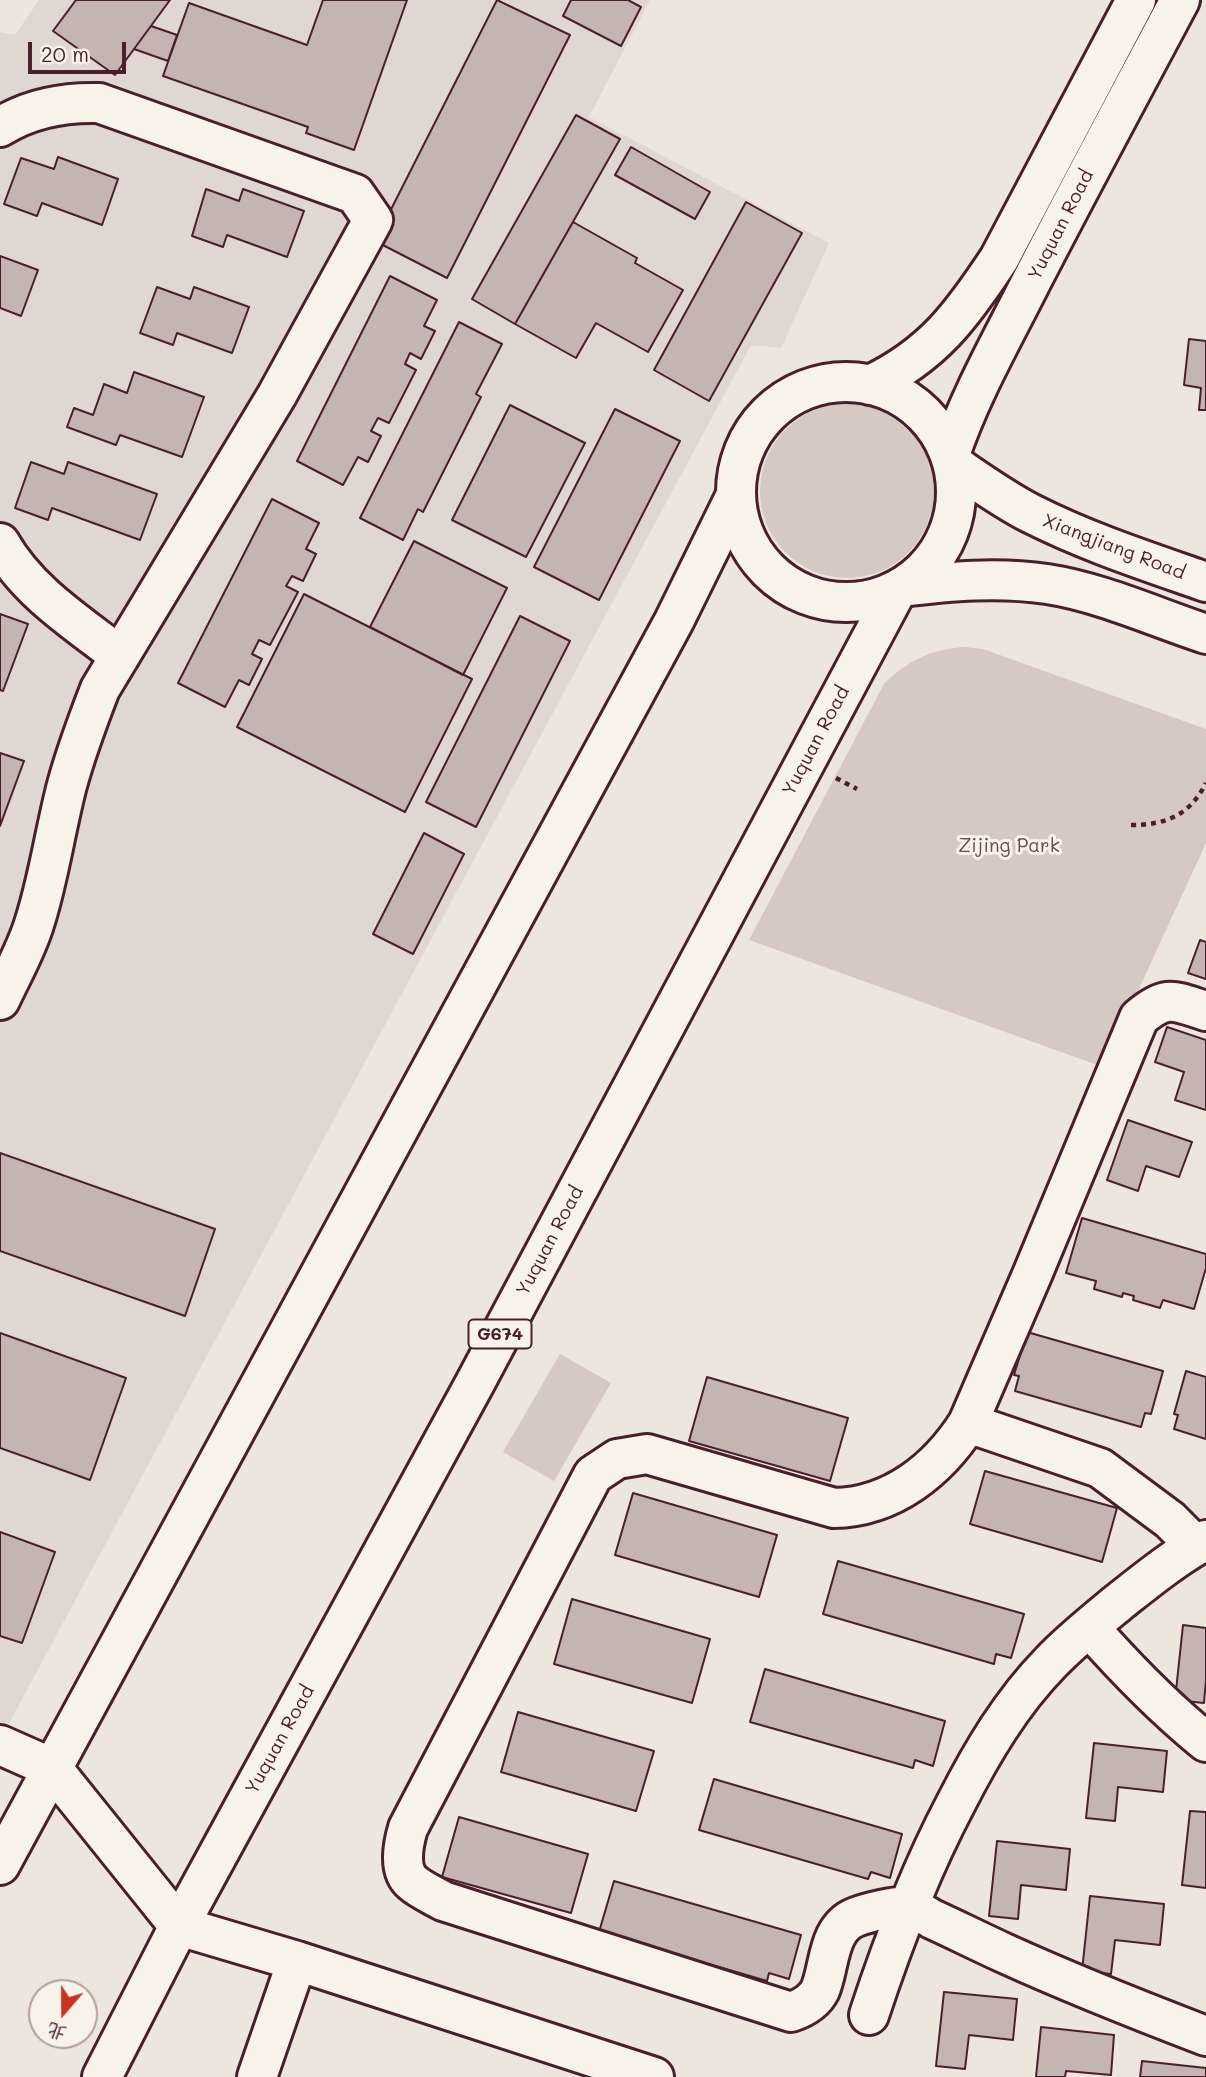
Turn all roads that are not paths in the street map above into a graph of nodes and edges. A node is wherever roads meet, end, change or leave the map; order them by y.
1 (1136, 0) edge
2 (1180, 0) edge
3 (0, 127) edge
4 (870, 385) junction
5 (952, 459) junction
6 (736, 495) junction
7 (0, 543) edge
8 (1206, 582) edge
9 (899, 589) junction
10 (1206, 634) edge
11 (120, 656) junction
12 (0, 1000) edge
13 (1206, 1012) edge
14 (968, 1423) junction
15 (1201, 1543) edge
16 (1089, 1626) junction
17 (1206, 1742) edge
18 (0, 1745) edge
19 (52, 1768) junction
20 (0, 1865) edge
21 (907, 1907) junction
22 (179, 1926) junction
23 (297, 1961) junction
24 (869, 2015) dead end
25 (1206, 2036) edge
26 (102, 2077) edge
27 (257, 2077) edge
28 (654, 2077) edge

1 - 4 main road, Yuquan Road
2 - 5 main road, Yuquan Road
3 - 11 main road
4 - 5 main road
4 - 6 main road
5 - 8 main road, Xiangjiang Road
5 - 9 main road
6 - 9 main road
6 - 19 main road
7 - 11 main road
9 - 10 main road
9 - 22 main road, Yuquan Road / G674
11 - 12 main road
13 - 14 main road
14 - 15 main road
14 - 21 main road
15 - 16 main road
16 - 17 main road
16 - 21 main road
18 - 19 main road
19 - 20 main road
19 - 22 main road
21 - 24 main road
21 - 25 main road
22 - 23 main road
22 - 26 main road, Yuquan Road / G674
23 - 27 main road
23 - 28 main road

